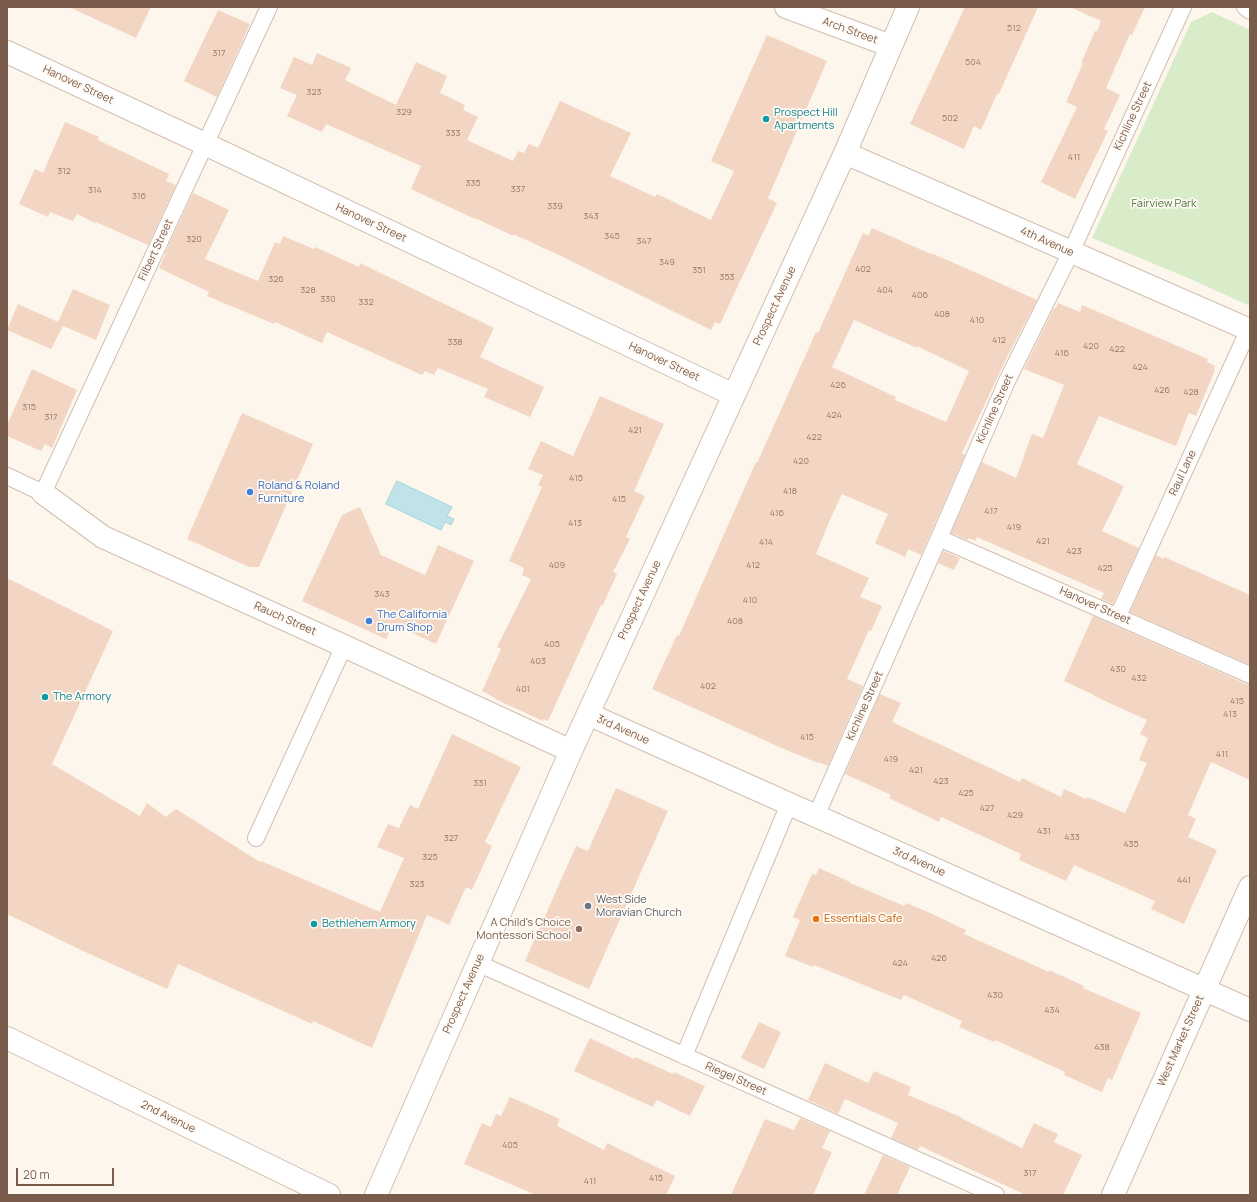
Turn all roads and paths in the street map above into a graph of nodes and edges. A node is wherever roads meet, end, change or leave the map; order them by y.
1 (269, 7) edge
2 (786, 7) edge
3 (908, 7) edge
4 (1183, 7) edge
5 (1245, 7) edge
6 (1250, 11) edge
7 (891, 46) junction
8 (7, 52) edge
9 (205, 144) junction
10 (845, 153) junction
11 (1071, 252) junction
12 (1250, 329) edge
13 (734, 395) junction
14 (7, 476) edge
15 (43, 493) junction
16 (939, 538) junction
17 (1118, 616) junction
18 (344, 646) junction
19 (1250, 675) edge
20 (588, 714) junction
21 (571, 751) junction
22 (789, 804) junction
23 (816, 816) junction
24 (256, 838) dead end
25 (1250, 887) edge
26 (478, 963) junction
27 (1204, 989) junction
28 (1250, 1010) edge
29 (7, 1038) edge
30 (684, 1056) junction
31 (329, 1195) edge
32 (376, 1195) edge
33 (996, 1195) edge
34 (1113, 1195) edge

1 - 9 lane, Filbert Street
2 - 7 street, Arch Street
3 - 7 street, Prospect Avenue
4 - 11 lane, Kichline Street
5 - 6 lane
7 - 10 street, Prospect Avenue
8 - 9 street, Hanover Street
9 - 13 street, Hanover Street
9 - 15 lane, Filbert Street
10 - 11 street, 4th Avenue
10 - 13 street, Prospect Avenue
11 - 12 street, 4th Avenue
11 - 16 lane, Kichline Street
12 - 17 lane, Raul Lane
13 - 20 street, Prospect Avenue
14 - 15 lane, Rauch Street
15 - 18 street, Rauch Street
16 - 17 lane, Hanover Street
16 - 23 lane, Kichline Street
17 - 19 lane, Hanover Street
18 - 21 street, Rauch Street
18 - 24 lane
20 - 21 street, Prospect Avenue
20 - 22 street, 3rd Avenue
21 - 26 street, Prospect Avenue
22 - 23 street, 3rd Avenue
22 - 30 lane
23 - 27 street, 3rd Avenue
25 - 27 street, West Market Street
26 - 30 lane, Riegel Street
26 - 32 street, Prospect Avenue
27 - 28 street, 3rd Avenue
27 - 34 street, West Market Street
29 - 31 street, 2nd Avenue
30 - 33 lane, Riegel Street

